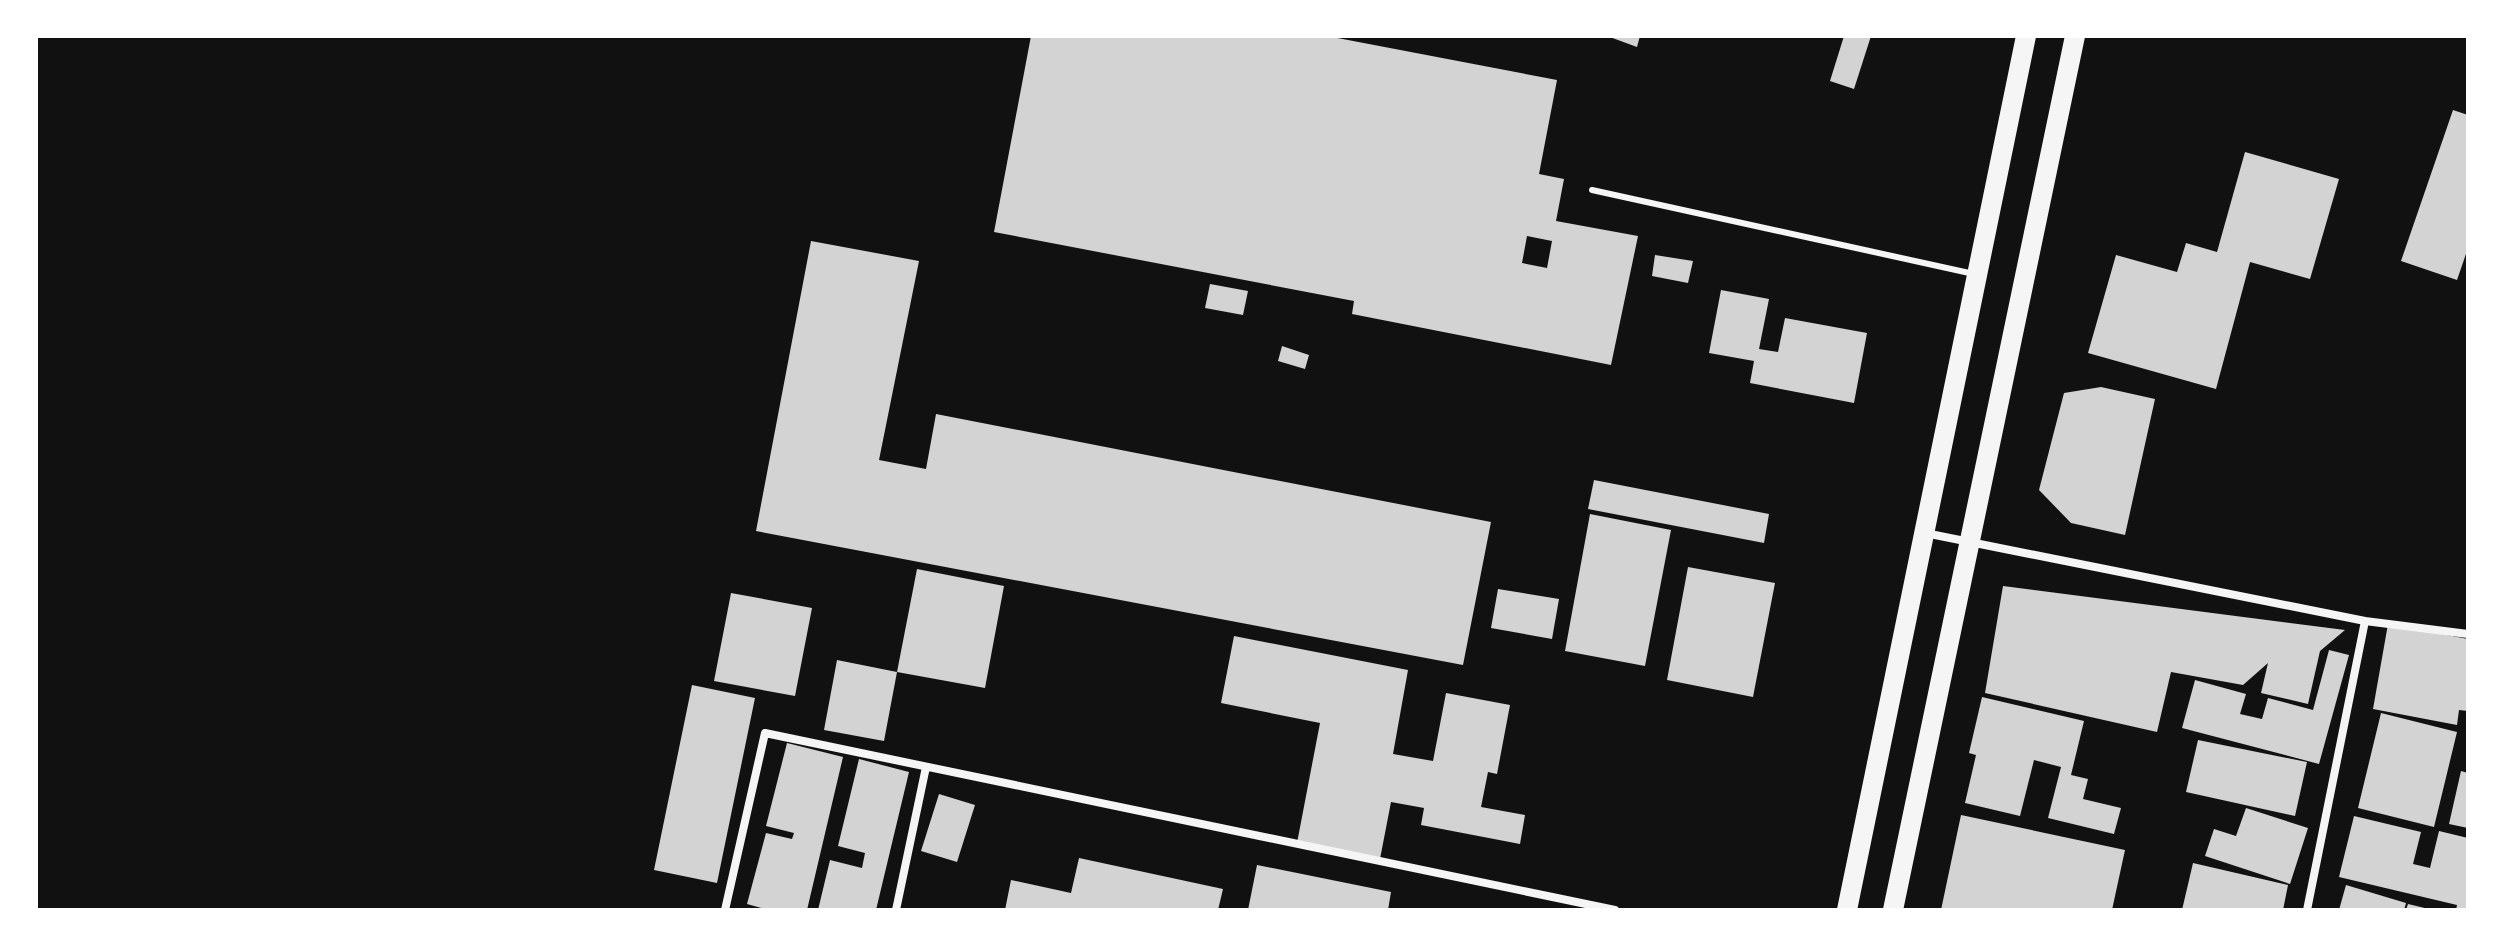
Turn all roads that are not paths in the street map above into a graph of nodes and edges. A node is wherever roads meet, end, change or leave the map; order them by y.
1 (2026, 36) edge
2 (2075, 36) edge
3 (1592, 190) dead end
4 (1977, 275) junction
5 (1925, 532) junction
6 (1968, 543) junction
7 (2365, 621) junction
8 (2468, 634) edge
9 (926, 767) junction
10 (725, 910) edge
11 (896, 910) edge
12 (1615, 910) edge
13 (1847, 910) edge
14 (1893, 910) edge
15 (2307, 910) edge

1 - 4 main road
2 - 6 main road
3 - 4 lane
4 - 5 main road
5 - 6 street
5 - 13 main road
6 - 7 street
6 - 14 main road
7 - 8 street
7 - 15 street
9 - 10 street
9 - 11 street
9 - 12 street

